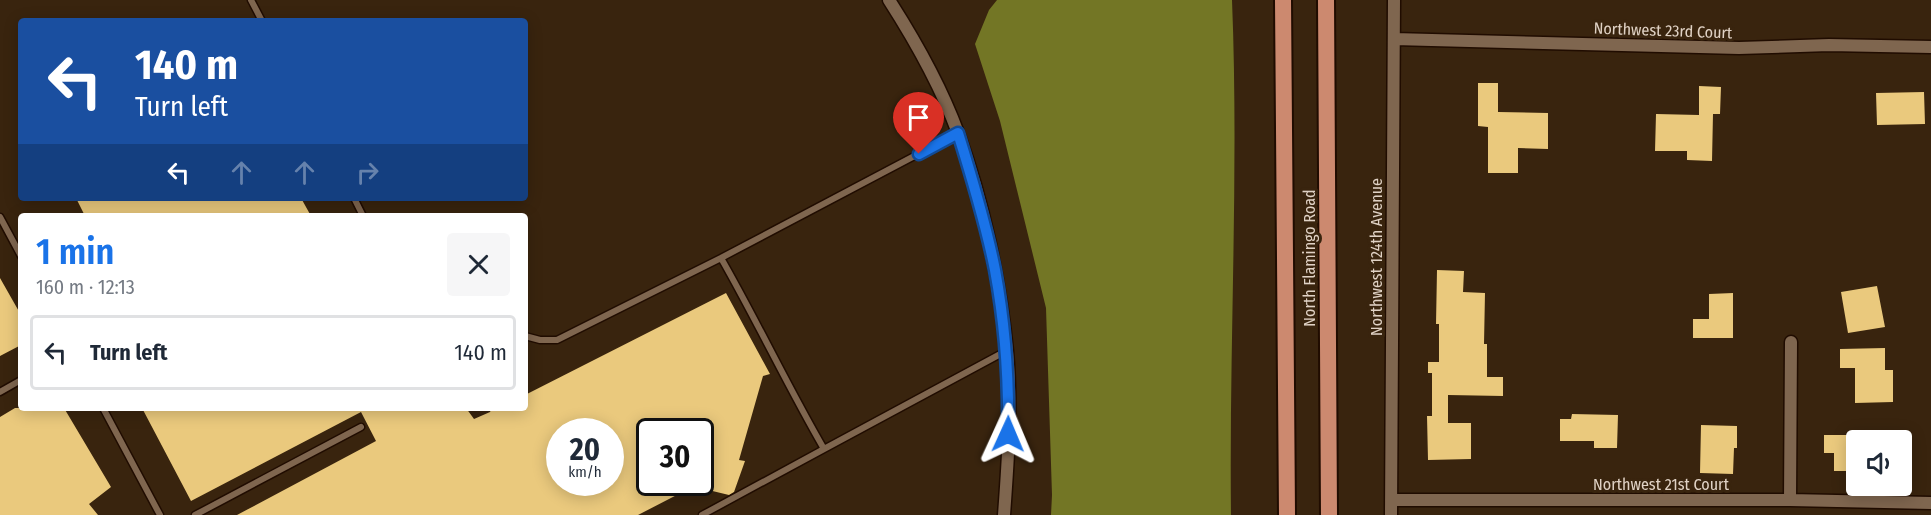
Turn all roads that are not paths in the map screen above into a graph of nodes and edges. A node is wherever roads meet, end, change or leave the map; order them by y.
1 (251, 0) edge
2 (889, 0) edge
3 (1283, 0) edge
4 (1326, 0) edge
5 (1394, 0) edge
6 (260, 18) edge
7 (1394, 39) junction
8 (1931, 47) edge
9 (958, 133) junction
10 (0, 217) edge
11 (18, 250) edge
12 (721, 258) junction
13 (528, 337) edge
14 (1791, 342) dead end
15 (1006, 351) junction
16 (18, 382) edge
17 (0, 392) edge
18 (105, 411) edge
19 (361, 427) dead end
20 (824, 449) junction
21 (1390, 500) junction
22 (1790, 500) junction
23 (1931, 503) edge
24 (160, 515) edge
25 (195, 515) edge
26 (702, 515) edge
27 (1004, 515) edge
28 (1287, 515) edge
29 (1329, 515) edge
30 (1391, 515) edge

1 - 6 lane
2 - 9 street
3 - 28 highway, North Flamingo Road
4 - 29 highway, North Flamingo Road
5 - 7 street, Northwest 124th Avenue
7 - 8 street, Northwest 23rd Court
7 - 21 street, Northwest 124th Avenue
9 - 12 lane
9 - 15 street
10 - 11 lane
12 - 13 lane
12 - 20 lane
14 - 22 street
15 - 20 lane
15 - 27 street
16 - 17 lane
18 - 24 lane
19 - 25 lane
20 - 26 lane
21 - 22 street, Northwest 21st Court
21 - 30 street, Northwest 124th Avenue
22 - 23 street, Northwest 21st Court

